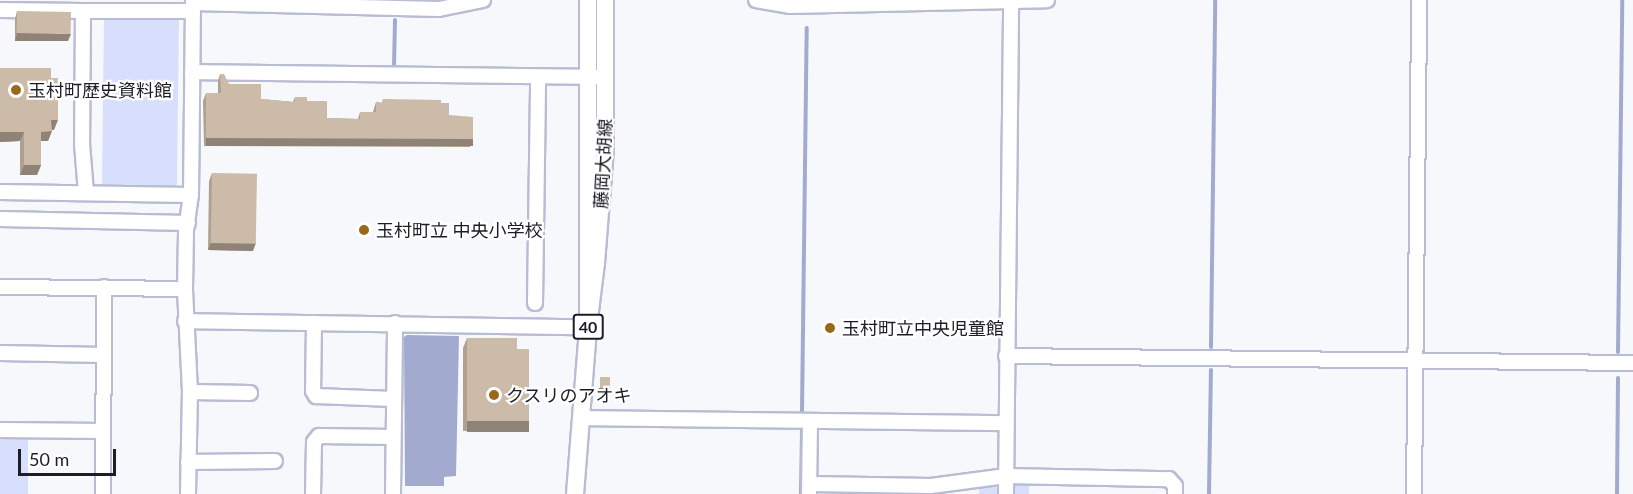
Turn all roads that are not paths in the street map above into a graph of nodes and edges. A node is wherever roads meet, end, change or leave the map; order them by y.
1 (483, 0) edge
2 (588, 0) edge
3 (599, 0) edge
4 (605, 0) edge
5 (756, 0) edge
6 (1047, 0) edge
7 (1419, 0) edge
8 (1011, 1) edge
9 (193, 5) edge
10 (0, 9) edge
11 (83, 11) junction
12 (192, 72) junction
13 (538, 77) junction
14 (598, 77) junction
15 (0, 192) edge
16 (86, 193) junction
17 (191, 195) junction
18 (0, 219) edge
19 (188, 223) junction
20 (0, 287) edge
21 (104, 287) junction
22 (185, 289) junction
23 (535, 303) dead end
24 (185, 321) junction
25 (314, 323) junction
26 (395, 323) junction
27 (588, 327) junction
28 (0, 353) edge
29 (104, 355) junction
30 (1006, 356) junction
31 (1416, 361) junction
32 (1633, 363) edge
33 (190, 392) junction
34 (250, 393) dead end
35 (393, 399) junction
36 (582, 418) junction
37 (810, 421) junction
38 (1004, 423) junction
39 (0, 430) edge
40 (103, 431) junction
41 (393, 437) junction
42 (275, 461) dead end
43 (188, 462) junction
44 (1006, 476) junction
45 (809, 489) edge
46 (103, 494) edge
47 (188, 494) edge
48 (313, 494) edge
49 (393, 494) edge
50 (575, 494) edge
51 (1006, 494) edge
52 (1175, 494) edge
53 (1414, 494) edge

1 - 9 street
2 - 14 main road, 藤岡大胡線 / 40
3 - 14 main road
4 - 14 main road, 藤岡大胡線 / 40
5 - 8 street
6 - 8 street
7 - 31 street
8 - 30 street
9 - 11 street
9 - 12 street
10 - 11 street
11 - 16 street
12 - 13 street
12 - 17 street
13 - 14 street
13 - 23 street
14 - 27 main road, 藤岡大胡線 / 40
14 - 27 main road, 藤岡大胡線 / 40
15 - 16 street
16 - 17 street
17 - 19 street
18 - 19 street
19 - 22 street
20 - 21 street
21 - 22 street
21 - 29 street
22 - 24 street
24 - 25 street
24 - 33 street
25 - 26 street
25 - 35 street
26 - 27 street
26 - 35 street
27 - 36 main road, 藤岡大胡線 / 40
28 - 29 street
29 - 40 street
30 - 31 street
30 - 38 street
31 - 32 street
31 - 53 street
33 - 34 street
33 - 43 street
35 - 41 street
36 - 37 street
36 - 50 main road, 藤岡大胡線 / 40
37 - 38 street
37 - 45 street
38 - 44 street
39 - 40 street
40 - 46 street
41 - 48 street
41 - 49 street
42 - 43 street
43 - 47 street
44 - 45 street
44 - 51 street
44 - 52 street

